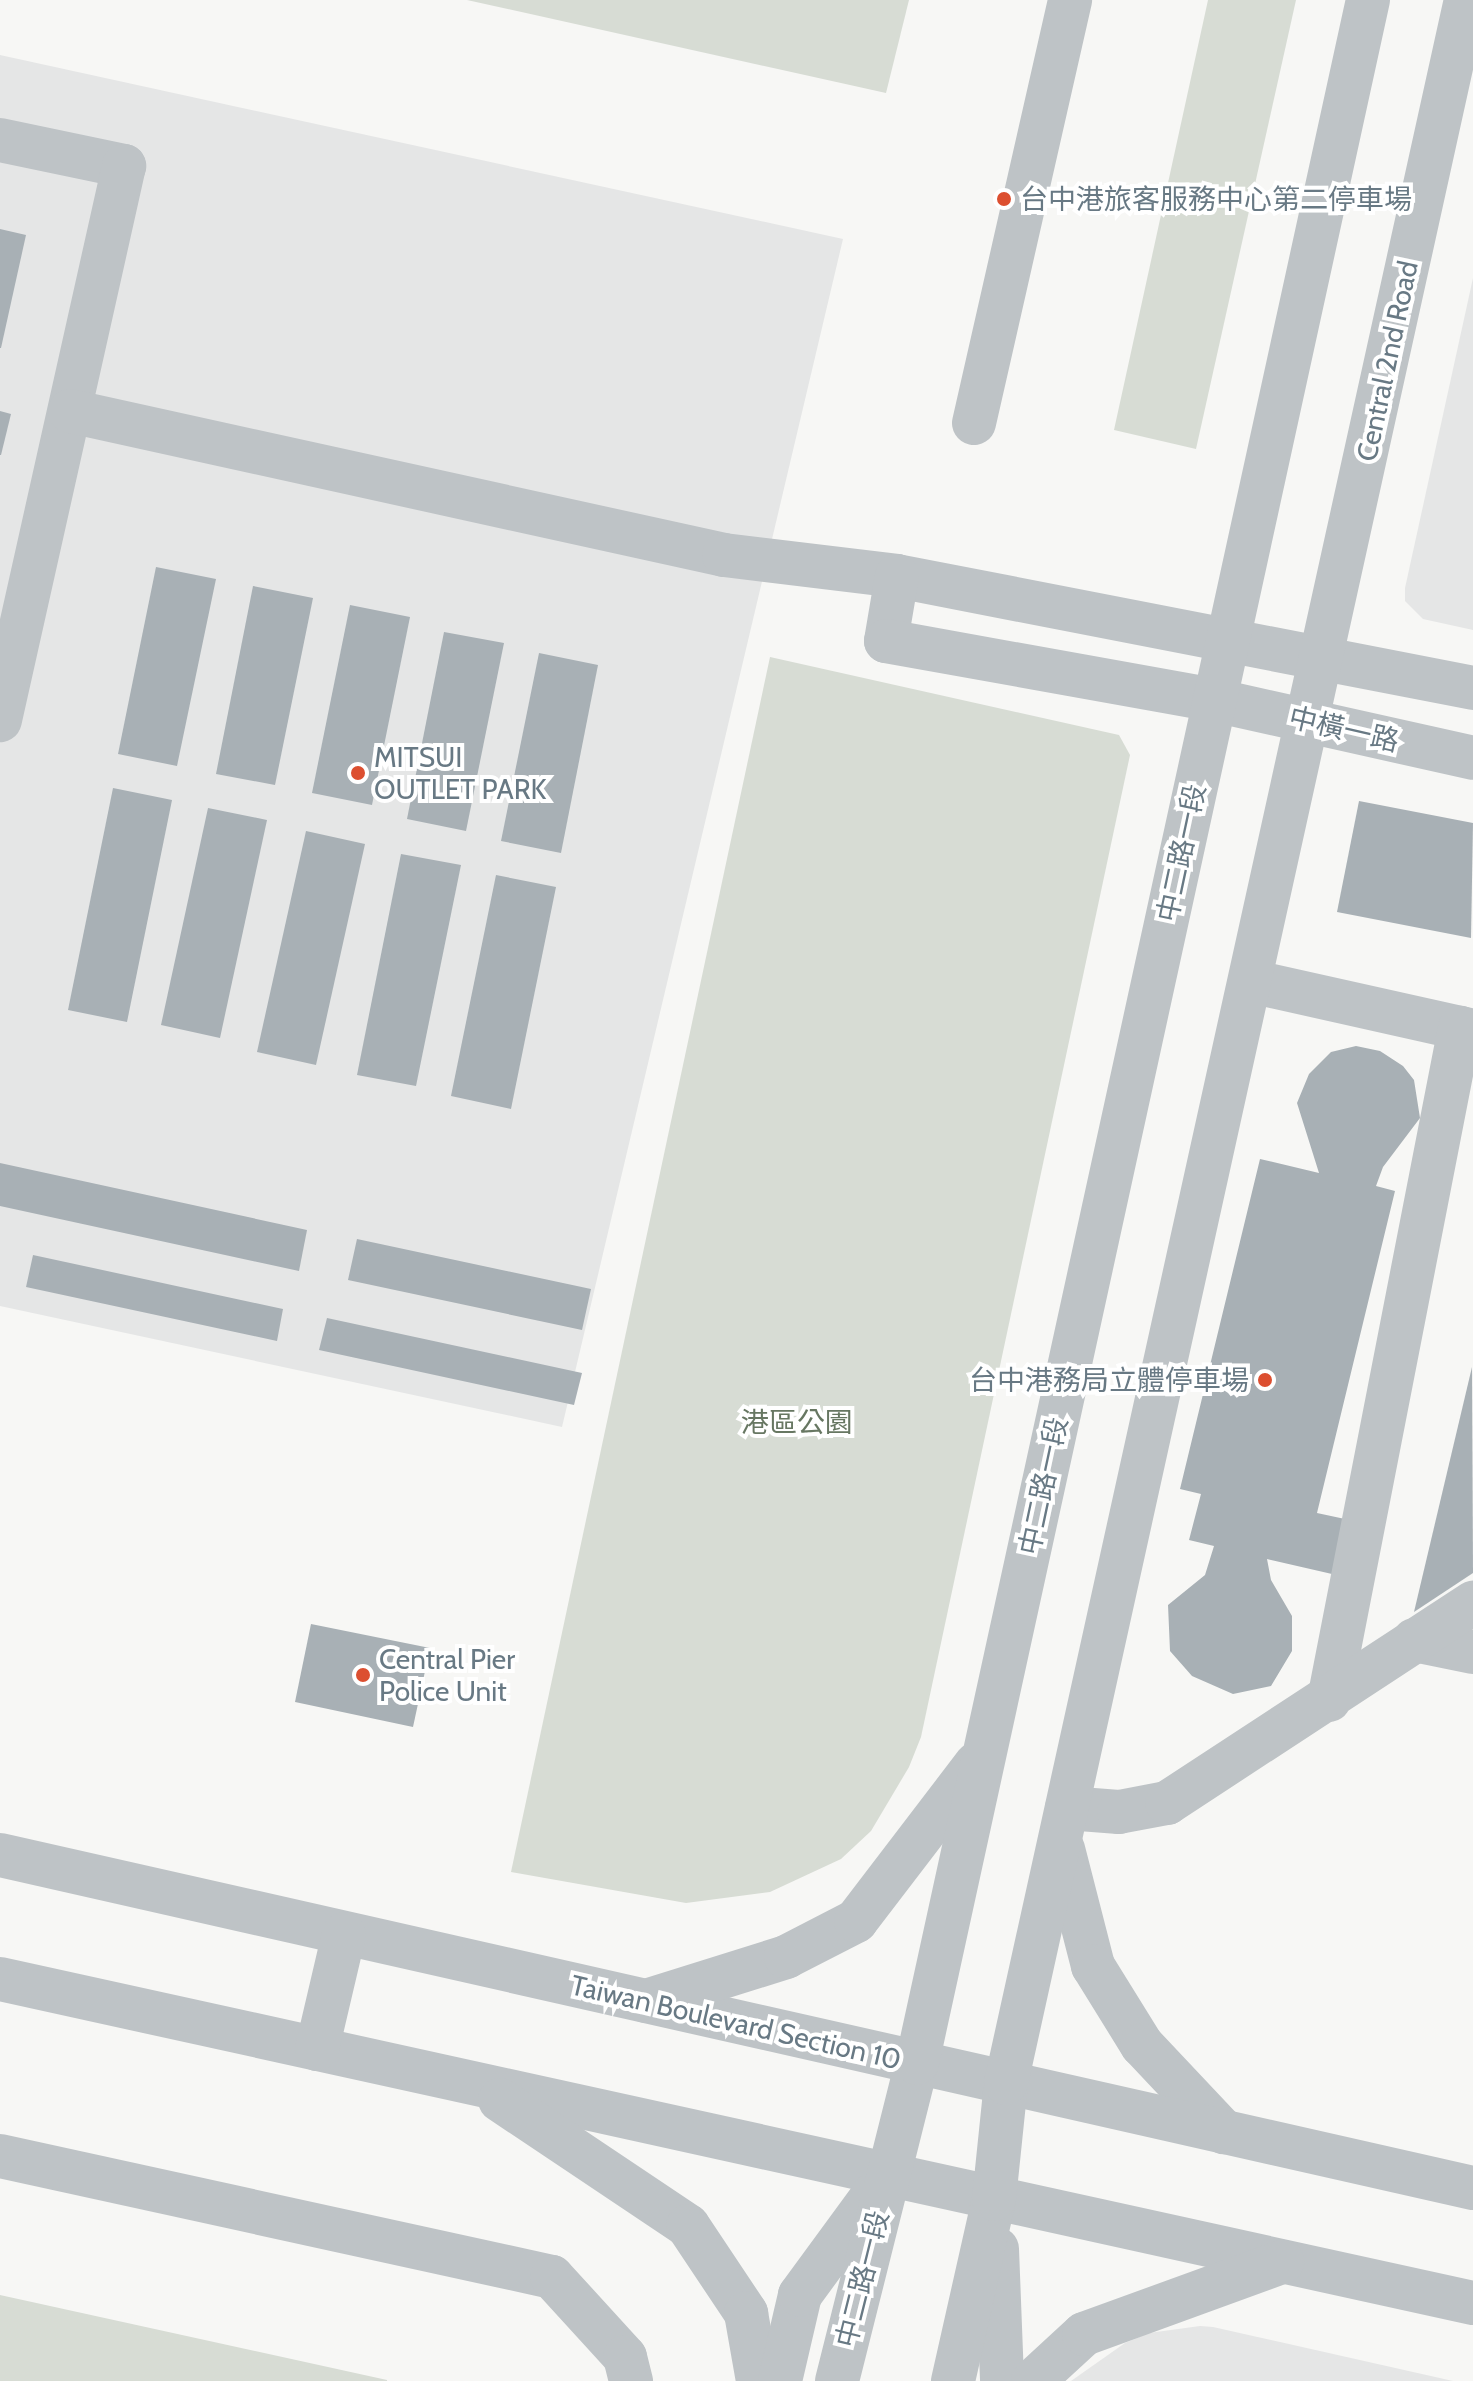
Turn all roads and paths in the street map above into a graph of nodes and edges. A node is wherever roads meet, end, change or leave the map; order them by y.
1 (1070, 0) edge
2 (1368, 0) edge
3 (1466, 0) edge
4 (0, 140) edge
5 (70, 411) junction
6 (974, 423) dead end
7 (897, 576) junction
8 (1229, 639) junction
9 (1322, 660) junction
10 (1473, 688) edge
11 (1214, 700) junction
12 (0, 720) edge
13 (1307, 721) junction
14 (1473, 758) edge
15 (1250, 981) junction
16 (1466, 1029) edge
17 (1473, 1603) edge
18 (1414, 1640) junction
19 (1473, 1652) edge
20 (1329, 1700) junction
21 (985, 1752) junction
22 (1064, 1824) junction
23 (0, 1855) edge
24 (344, 1934) junction
25 (0, 1979) edge
26 (644, 2001) junction
27 (317, 2049) junction
28 (917, 2063) junction
29 (1006, 2083) junction
30 (478, 2085) junction
31 (1224, 2132) junction
32 (0, 2156) edge
33 (887, 2176) junction
34 (1473, 2188) edge
35 (994, 2199) junction
36 (1282, 2262) junction
37 (1473, 2303) edge
38 (631, 2381) edge
39 (758, 2381) edge
40 (780, 2381) edge
41 (837, 2381) edge
42 (953, 2381) edge
43 (1002, 2381) edge
44 (1033, 2381) edge

1 - 6 street
2 - 8 street
3 - 9 street, Central 2nd Road
4 - 5 street
5 - 7 street
5 - 12 street
7 - 8 street
7 - 11 street, 中橫一路
8 - 9 street
8 - 11 street
9 - 10 street
9 - 13 street, Central 2nd Road
11 - 13 street, 中橫一路
11 - 21 street, 中二路一段
13 - 14 street, 中橫一路
13 - 15 street
15 - 16 street
15 - 22 street
16 - 20 street
17 - 18 street
18 - 19 street
18 - 20 street
20 - 22 street
21 - 26 street
21 - 28 street, 中二路一段
22 - 29 street
22 - 31 street
23 - 24 street, Taiwan Boulevard Section 10
24 - 26 street, Taiwan Boulevard Section 10
24 - 27 street
25 - 27 street
26 - 28 street, Taiwan Boulevard Section 10
27 - 30 street
28 - 29 street, Taiwan Boulevard Section 10
28 - 33 street, 中二路一段
29 - 31 street, Taiwan Boulevard Section 10
29 - 35 street
30 - 33 street
30 - 39 street
31 - 34 street, Taiwan Boulevard Section 10
32 - 38 street
33 - 35 street
33 - 40 street, 中二路一段
33 - 41 street, 中二路一段
35 - 36 street
35 - 42 street
35 - 43 street
36 - 37 street
36 - 44 street

